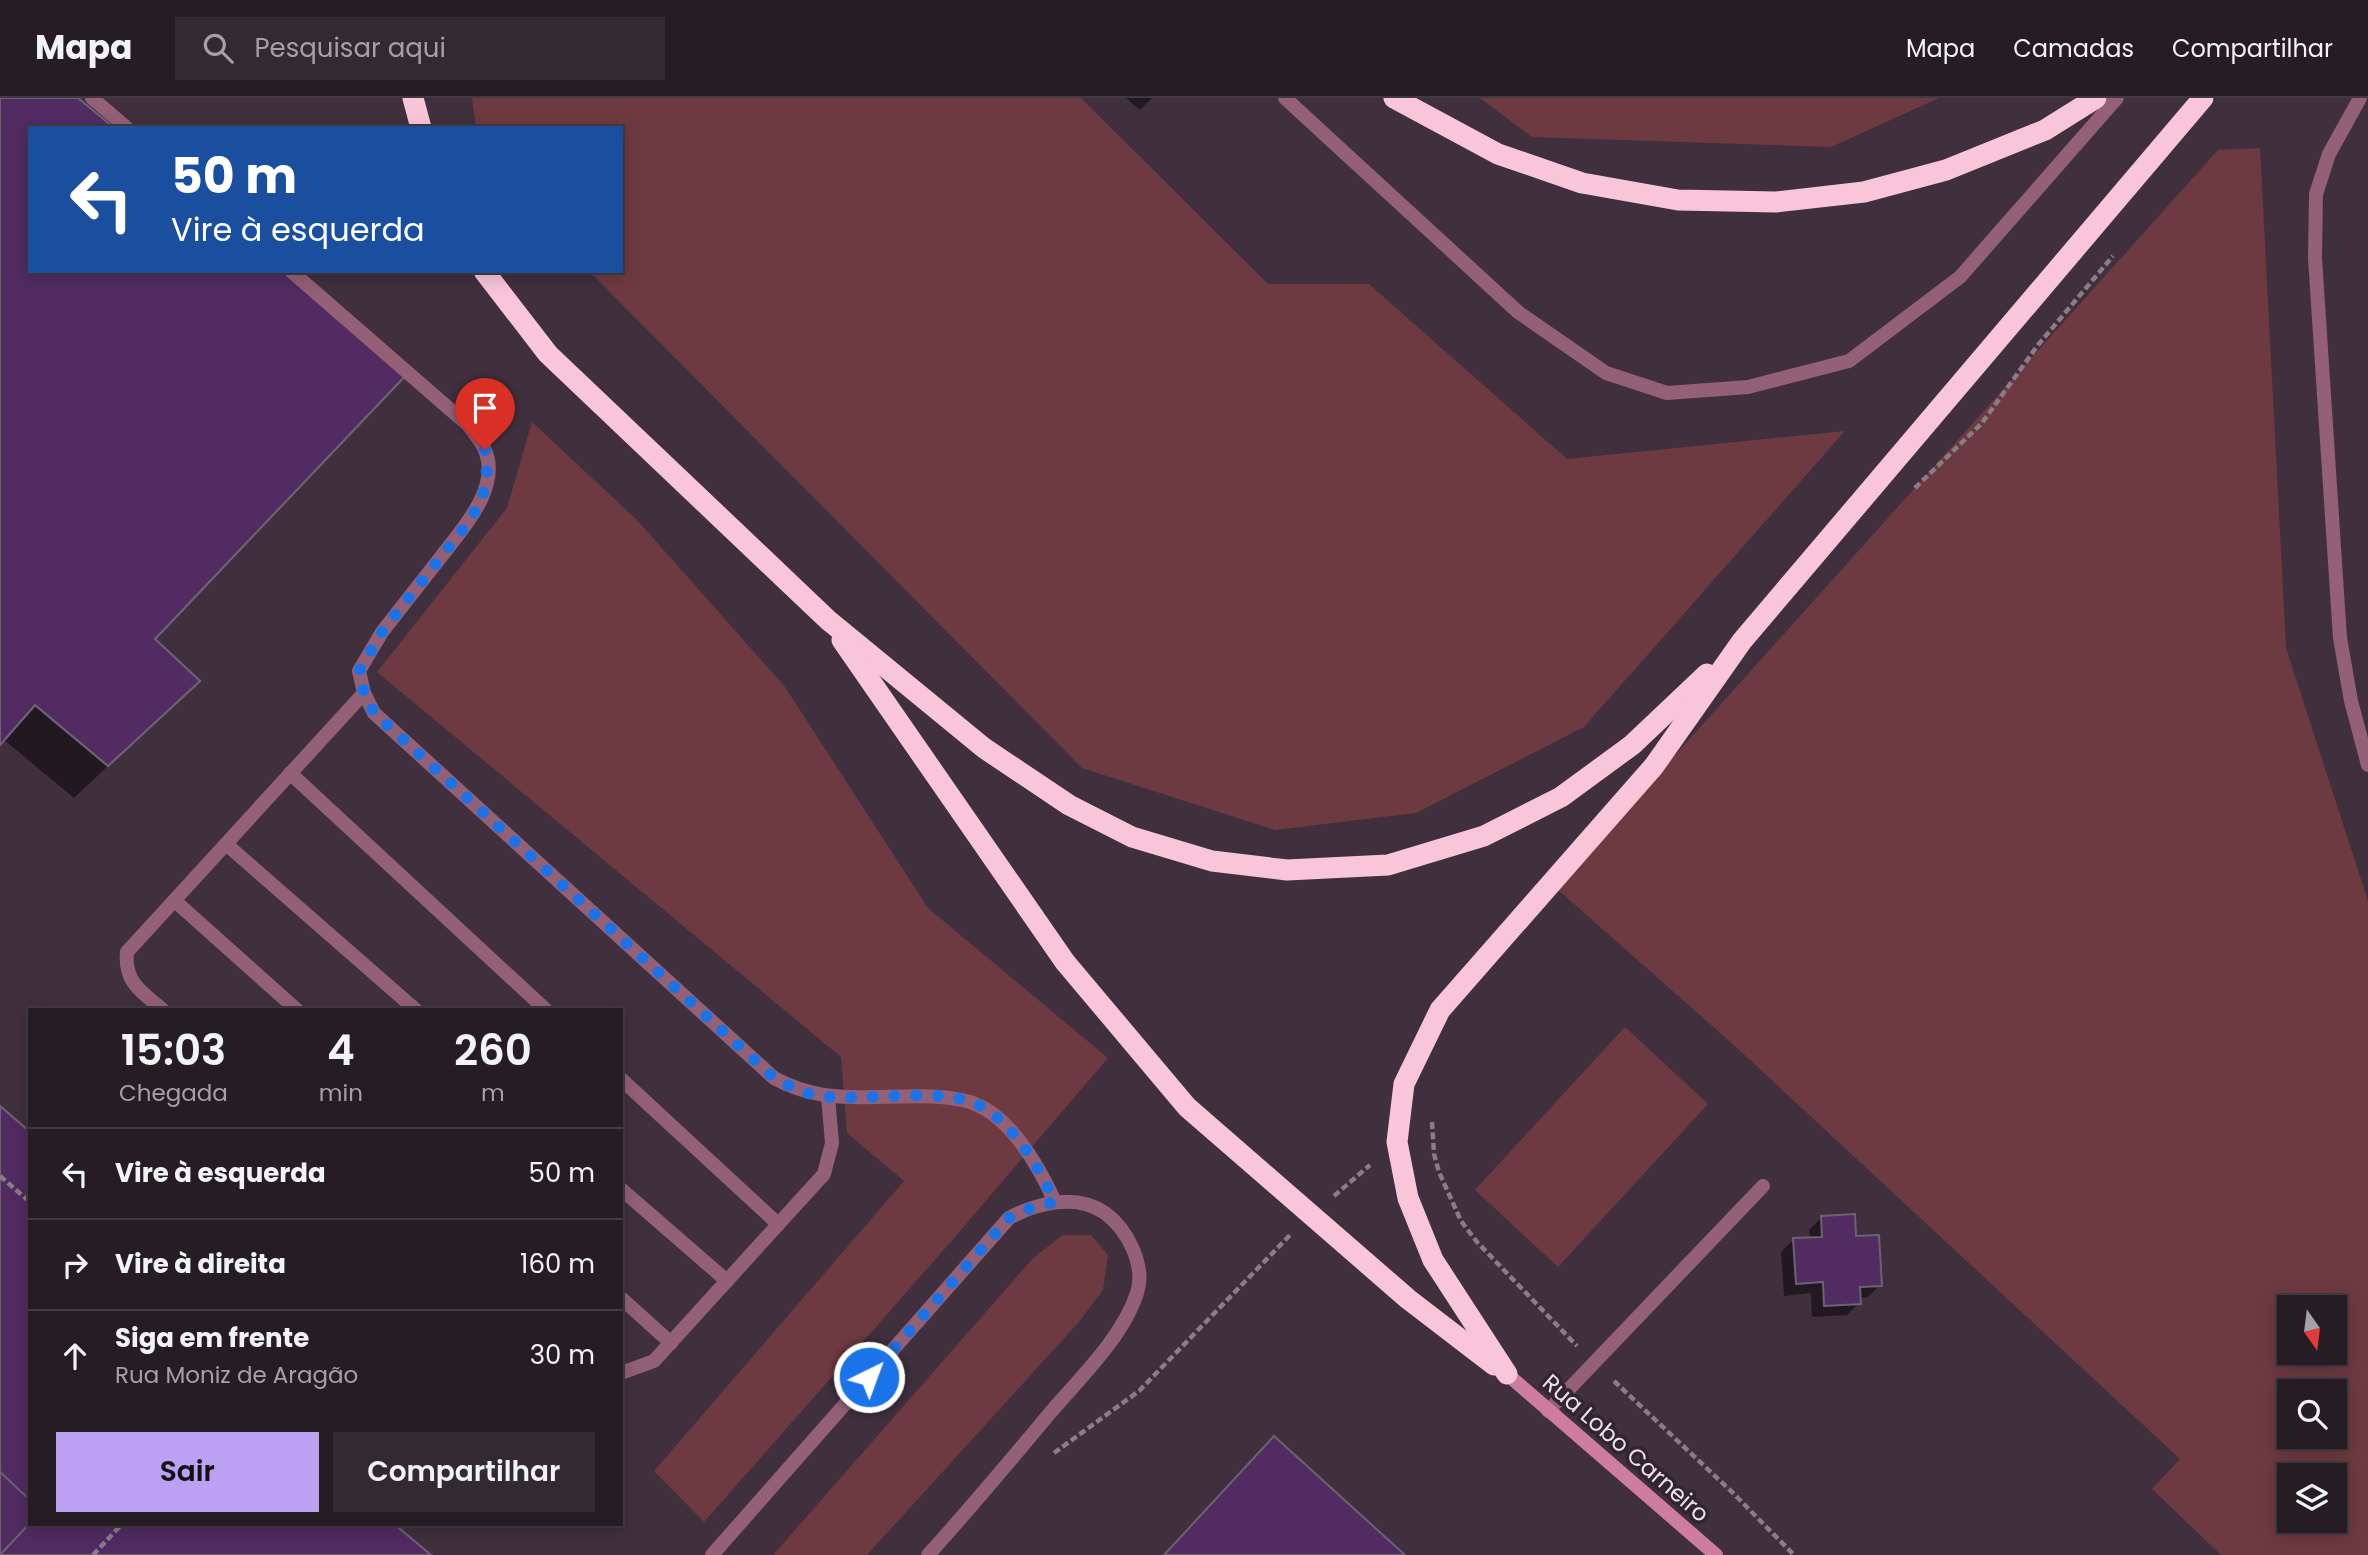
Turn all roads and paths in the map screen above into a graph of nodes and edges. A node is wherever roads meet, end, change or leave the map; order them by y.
1 (92, 98) edge
2 (413, 98) edge
3 (1285, 98) edge
4 (1394, 98) edge
5 (2096, 98) edge
6 (2117, 98) edge
7 (2203, 98) edge
8 (2360, 98) edge
9 (125, 126) edge
10 (420, 126) edge
11 (2119, 248) dead end
12 (293, 273) edge
13 (486, 273) edge
14 (1908, 495) dead end
15 (828, 620) junction
16 (1742, 641) junction
17 (364, 693) junction
18 (2368, 765) edge
19 (290, 773) junction
20 (226, 844) junction
21 (174, 901) junction
22 (161, 1008) edge
23 (295, 1008) edge
24 (414, 1008) edge
25 (544, 1008) edge
26 (623, 1081) edge
27 (828, 1096) junction
28 (1397, 1142) junction
29 (0, 1176) edge
30 (1763, 1186) dead end
31 (623, 1191) edge
32 (28, 1200) edge
33 (1055, 1202) junction
34 (1312, 1215) junction
35 (778, 1224) junction
36 (727, 1281) junction
37 (623, 1300) edge
38 (671, 1343) junction
39 (1594, 1363) junction
40 (623, 1372) edge
41 (1507, 1374) junction
42 (1548, 1411) junction
43 (1050, 1456) dead end
44 (120, 1526) edge
45 (93, 1555) edge
46 (712, 1555) edge
47 (928, 1555) edge
48 (1716, 1555) edge
49 (1794, 1555) edge

1 - 9 street
2 - 10 highway
3 - 6 street
4 - 5 highway
7 - 16 highway
8 - 18 street
11 - 14 path
12 - 17 street
13 - 15 highway
15 - 16 highway
15 - 34 highway
16 - 28 highway
17 - 19 street
17 - 27 street
19 - 20 street
19 - 25 street
20 - 21 street
20 - 24 street
21 - 22 street
21 - 23 street
26 - 35 street
27 - 33 street
27 - 35 street
28 - 34 path
28 - 39 path
28 - 41 highway
29 - 32 path
30 - 39 street
31 - 36 street
33 - 46 street
33 - 47 street
34 - 41 highway
34 - 43 path
35 - 36 street
36 - 38 street
37 - 38 street
38 - 40 street
39 - 42 street
39 - 49 path
41 - 42 street, Rua Lobo Carneiro
42 - 48 street, Rua Lobo Carneiro
44 - 45 path

